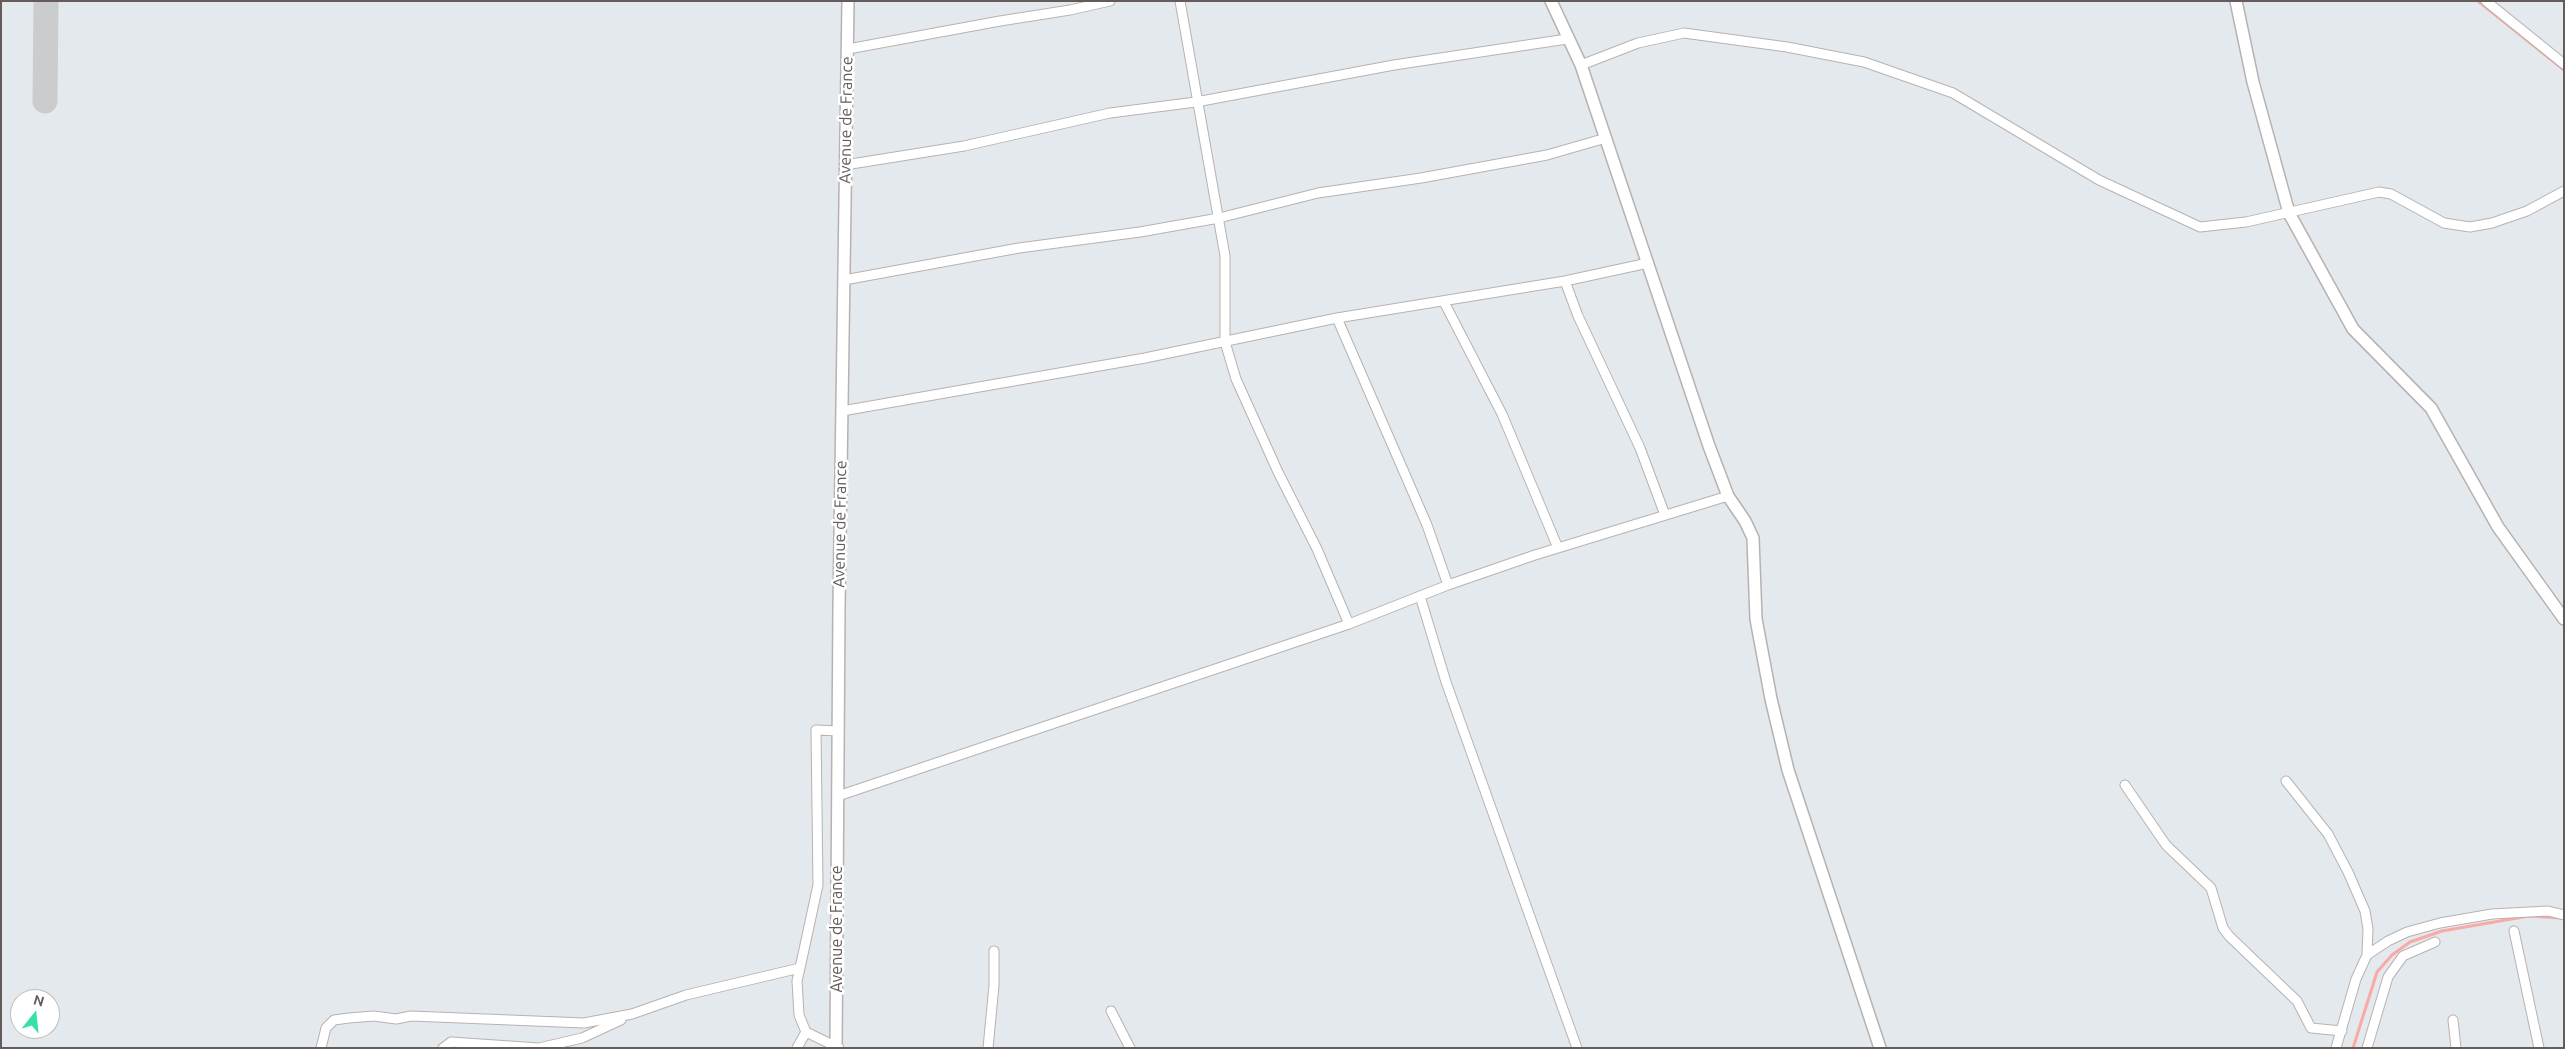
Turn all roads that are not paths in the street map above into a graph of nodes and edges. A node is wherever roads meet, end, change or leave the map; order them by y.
1 (848, 1) edge
2 (1110, 1) edge
3 (1180, 1) edge
4 (1551, 1) edge
5 (2236, 1) edge
6 (2486, 1) edge
7 (1567, 38) junction
8 (848, 49) junction
9 (2564, 64) edge
10 (1581, 65) junction
11 (1196, 102) junction
12 (1606, 138) junction
13 (845, 165) junction
14 (2564, 191) edge
15 (2289, 213) junction
16 (1219, 218) junction
17 (1648, 263) junction
18 (844, 280) junction
19 (1565, 281) junction
20 (1444, 302) junction
21 (1337, 318) junction
22 (1225, 342) junction
23 (842, 411) junction
24 (1728, 496) junction
25 (1665, 515) junction
26 (1558, 548) junction
27 (1448, 585) junction
28 (1420, 596) junction
29 (2564, 619) edge
30 (1349, 624) junction
31 (839, 731) junction
32 (2286, 781) dead end
33 (2125, 785) dead end
34 (838, 796) junction
35 (2564, 915) edge
36 (2514, 930) dead end
37 (2435, 942) dead end
38 (994, 951) dead end
39 (2367, 955) junction
40 (800, 968) junction
41 (1111, 1011) dead end
42 (632, 1014) junction
43 (2453, 1020) dead end
44 (2342, 1030) junction
45 (806, 1032) junction
46 (572, 1044) edge
47 (837, 1047) edge
48 (321, 1048) edge
49 (443, 1048) edge
50 (539, 1048) edge
51 (797, 1048) edge
52 (988, 1048) edge
53 (1130, 1048) edge
54 (1577, 1048) edge
55 (1880, 1048) edge
56 (2336, 1048) edge
57 (2366, 1048) edge
58 (2456, 1048) edge
59 (2538, 1048) edge

1 - 8 street, Avenue de France
2 - 8 street
3 - 11 street
4 - 7 street
5 - 15 street
6 - 9 street
7 - 10 street
7 - 11 street
8 - 13 street, Avenue de France
10 - 12 street
10 - 15 street
11 - 13 street
11 - 16 street
12 - 16 street
12 - 17 street
13 - 18 street, Avenue de France
14 - 15 street
15 - 29 street
16 - 18 street
16 - 22 street
17 - 19 street
17 - 24 street
18 - 23 street, Avenue de France
19 - 20 street
19 - 25 street
20 - 21 street
20 - 26 street
21 - 22 street
21 - 27 street
22 - 23 street
22 - 30 street
23 - 31 street, Avenue de France
24 - 25 street
24 - 55 street
25 - 26 street
26 - 27 street
27 - 28 street
28 - 30 street
28 - 54 street
30 - 34 street
31 - 34 street, Avenue de France
31 - 40 street
32 - 39 street
33 - 44 street
34 - 47 street, Avenue de France
35 - 39 street
36 - 59 street
37 - 57 street
38 - 52 street
39 - 44 street
40 - 42 street
40 - 45 street
41 - 53 street
42 - 46 street
42 - 48 street
43 - 58 street
44 - 56 street
45 - 47 street
45 - 51 street
46 - 50 street
49 - 50 street

